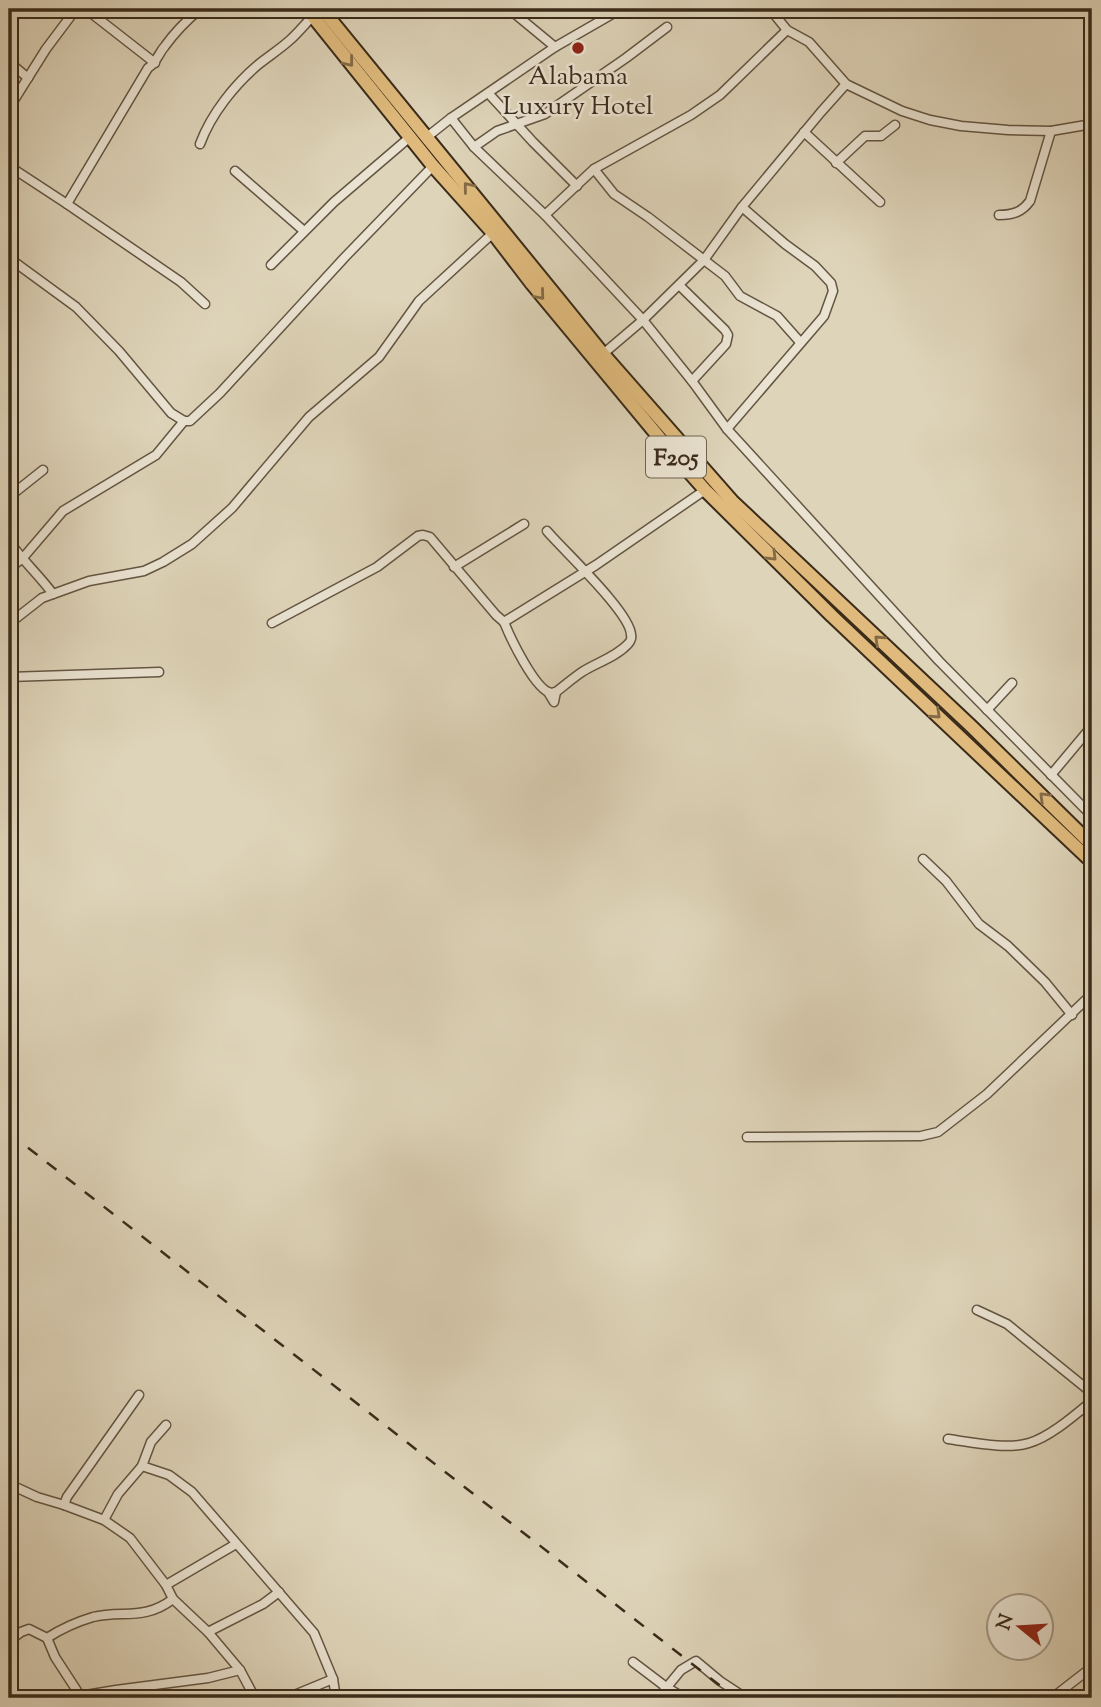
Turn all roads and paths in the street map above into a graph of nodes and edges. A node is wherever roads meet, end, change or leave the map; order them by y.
1 (78, 9) edge
2 (200, 9) edge
3 (509, 9) edge
4 (621, 9) edge
5 (770, 9) edge
6 (314, 11) edge
7 (667, 27) dead end
8 (787, 30) junction
9 (555, 47) junction
10 (9, 62) edge
11 (155, 63) junction
12 (28, 78) junction
13 (846, 84) junction
14 (489, 94) dead end
15 (9, 108) edge
16 (452, 118) junction
17 (516, 123) junction
18 (1092, 124) edge
19 (895, 125) dead end
20 (1051, 131) junction
21 (804, 132) junction
22 (426, 136) junction
23 (410, 137) junction
24 (200, 144) dead end
25 (474, 147) junction
26 (836, 163) junction
27 (433, 166) junction
28 (10, 167) edge
29 (594, 169) junction
30 (236, 171) dead end
31 (577, 186) junction
32 (880, 202) dead end
33 (67, 204) junction
34 (742, 207) junction
35 (545, 215) junction
36 (999, 215) dead end
37 (304, 231) junction
38 (493, 233) junction
39 (9, 258) edge
40 (704, 260) junction
41 (271, 265) dead end
42 (680, 286) junction
43 (205, 304) dead end
44 (643, 320) junction
45 (800, 342) junction
46 (603, 354) junction
47 (692, 381) junction
48 (184, 421) junction
49 (727, 429) junction
50 (43, 470) dead end
51 (705, 490) junction
52 (9, 497) edge
53 (524, 524) dead end
54 (547, 531) dead end
55 (9, 541) edge
56 (22, 559) junction
57 (454, 567) junction
58 (9, 568) edge
59 (586, 571) junction
60 (52, 594) junction
61 (843, 606) junction
62 (832, 615) junction
63 (10, 622) edge
64 (504, 622) junction
65 (272, 624) dead end
66 (159, 673) dead end
67 (9, 677) edge
68 (1012, 683) dead end
69 (987, 710) junction
70 (1092, 726) edge
71 (1051, 775) junction
72 (1092, 816) edge
73 (1092, 845) edge
74 (923, 859) dead end
75 (1092, 862) edge
76 (1092, 994) edge
77 (1072, 1015) junction
78 (747, 1137) dead end
79 (977, 1310) dead end
80 (1092, 1393) edge
81 (139, 1395) dead end
82 (1092, 1401) edge
83 (166, 1425) dead end
84 (948, 1439) dead end
85 (142, 1466) junction
86 (9, 1484) edge
87 (64, 1504) junction
88 (104, 1520) junction
89 (236, 1544) junction
90 (166, 1585) junction
91 (279, 1592) junction
92 (173, 1599) junction
93 (208, 1632) junction
94 (47, 1638) junction
95 (9, 1641) edge
96 (633, 1662) dead end
97 (1092, 1667) edge
98 (240, 1670) junction
99 (333, 1679) junction
100 (666, 1687) junction
101 (81, 1697) edge
102 (1056, 1697) edge
103 (68, 1698) edge
104 (255, 1698) edge
105 (287, 1698) edge
106 (336, 1698) edge
107 (658, 1698) edge
108 (684, 1698) edge
109 (746, 1698) edge

1 - 11 street
1 - 12 street
2 - 11 street
3 - 9 street
4 - 9 street
5 - 8 street
6 - 22 main road, F205
6 -> 23 main road, F205
6 - 24 street
7 - 17 street
8 - 13 street
8 - 29 street
9 - 16 street
10 - 12 street
11 - 33 street
12 - 15 street
13 - 20 street
13 - 21 street
14 - 17 street
16 - 22 street
16 - 25 street
17 - 25 street
17 - 31 street
18 - 20 street
19 - 26 street
20 - 36 street
21 - 26 street
21 - 34 street
46 -> 22 main road, F205
23 - 27 main road, F205
23 - 37 street
25 - 35 street
26 - 32 street
27 - 38 main road, F205
27 - 48 street
28 - 33 street
29 - 31 street
29 - 40 street
30 - 37 street
31 - 35 street
33 - 43 street
34 - 40 street
34 - 45 street
35 - 44 street
37 - 41 street
38 -> 51 main road, F205
38 - 60 street
39 - 48 street
40 - 42 street
40 - 45 street
42 - 44 street
42 - 47 street
44 - 46 street
44 - 47 street
45 - 49 street
46 - 61 main road, F205
47 - 49 street
48 - 56 street
49 - 69 street
50 - 52 street
51 - 59 street
51 -> 62 main road, F205
53 - 57 street
54 - 59 street
55 - 56 street
56 - 58 street
56 - 60 street
57 - 64 street
57 - 65 street
59 - 64 street
59 - 64 street
60 - 63 street
61 - 62 main road
73 -> 61 main road, F205
62 -> 75 main road, F205
66 - 67 street
68 - 69 street
69 - 71 street
70 - 71 street
71 - 72 street
74 - 77 street
76 - 77 street
77 - 78 street
79 - 80 street
81 - 87 street
82 - 84 street
83 - 85 street
85 - 88 street
85 - 89 street
86 - 87 street
87 - 88 street
88 - 90 street
89 - 90 street
89 - 91 street
90 - 92 street
91 - 93 street
91 - 99 street
92 - 93 street
92 - 94 street
93 - 98 street
94 - 95 street
94 - 101 street
96 - 100 street
97 - 102 street
98 - 101 street
98 - 104 street
99 - 105 street
99 - 106 street
100 - 107 street
100 - 108 street
100 - 109 street
101 - 103 street

